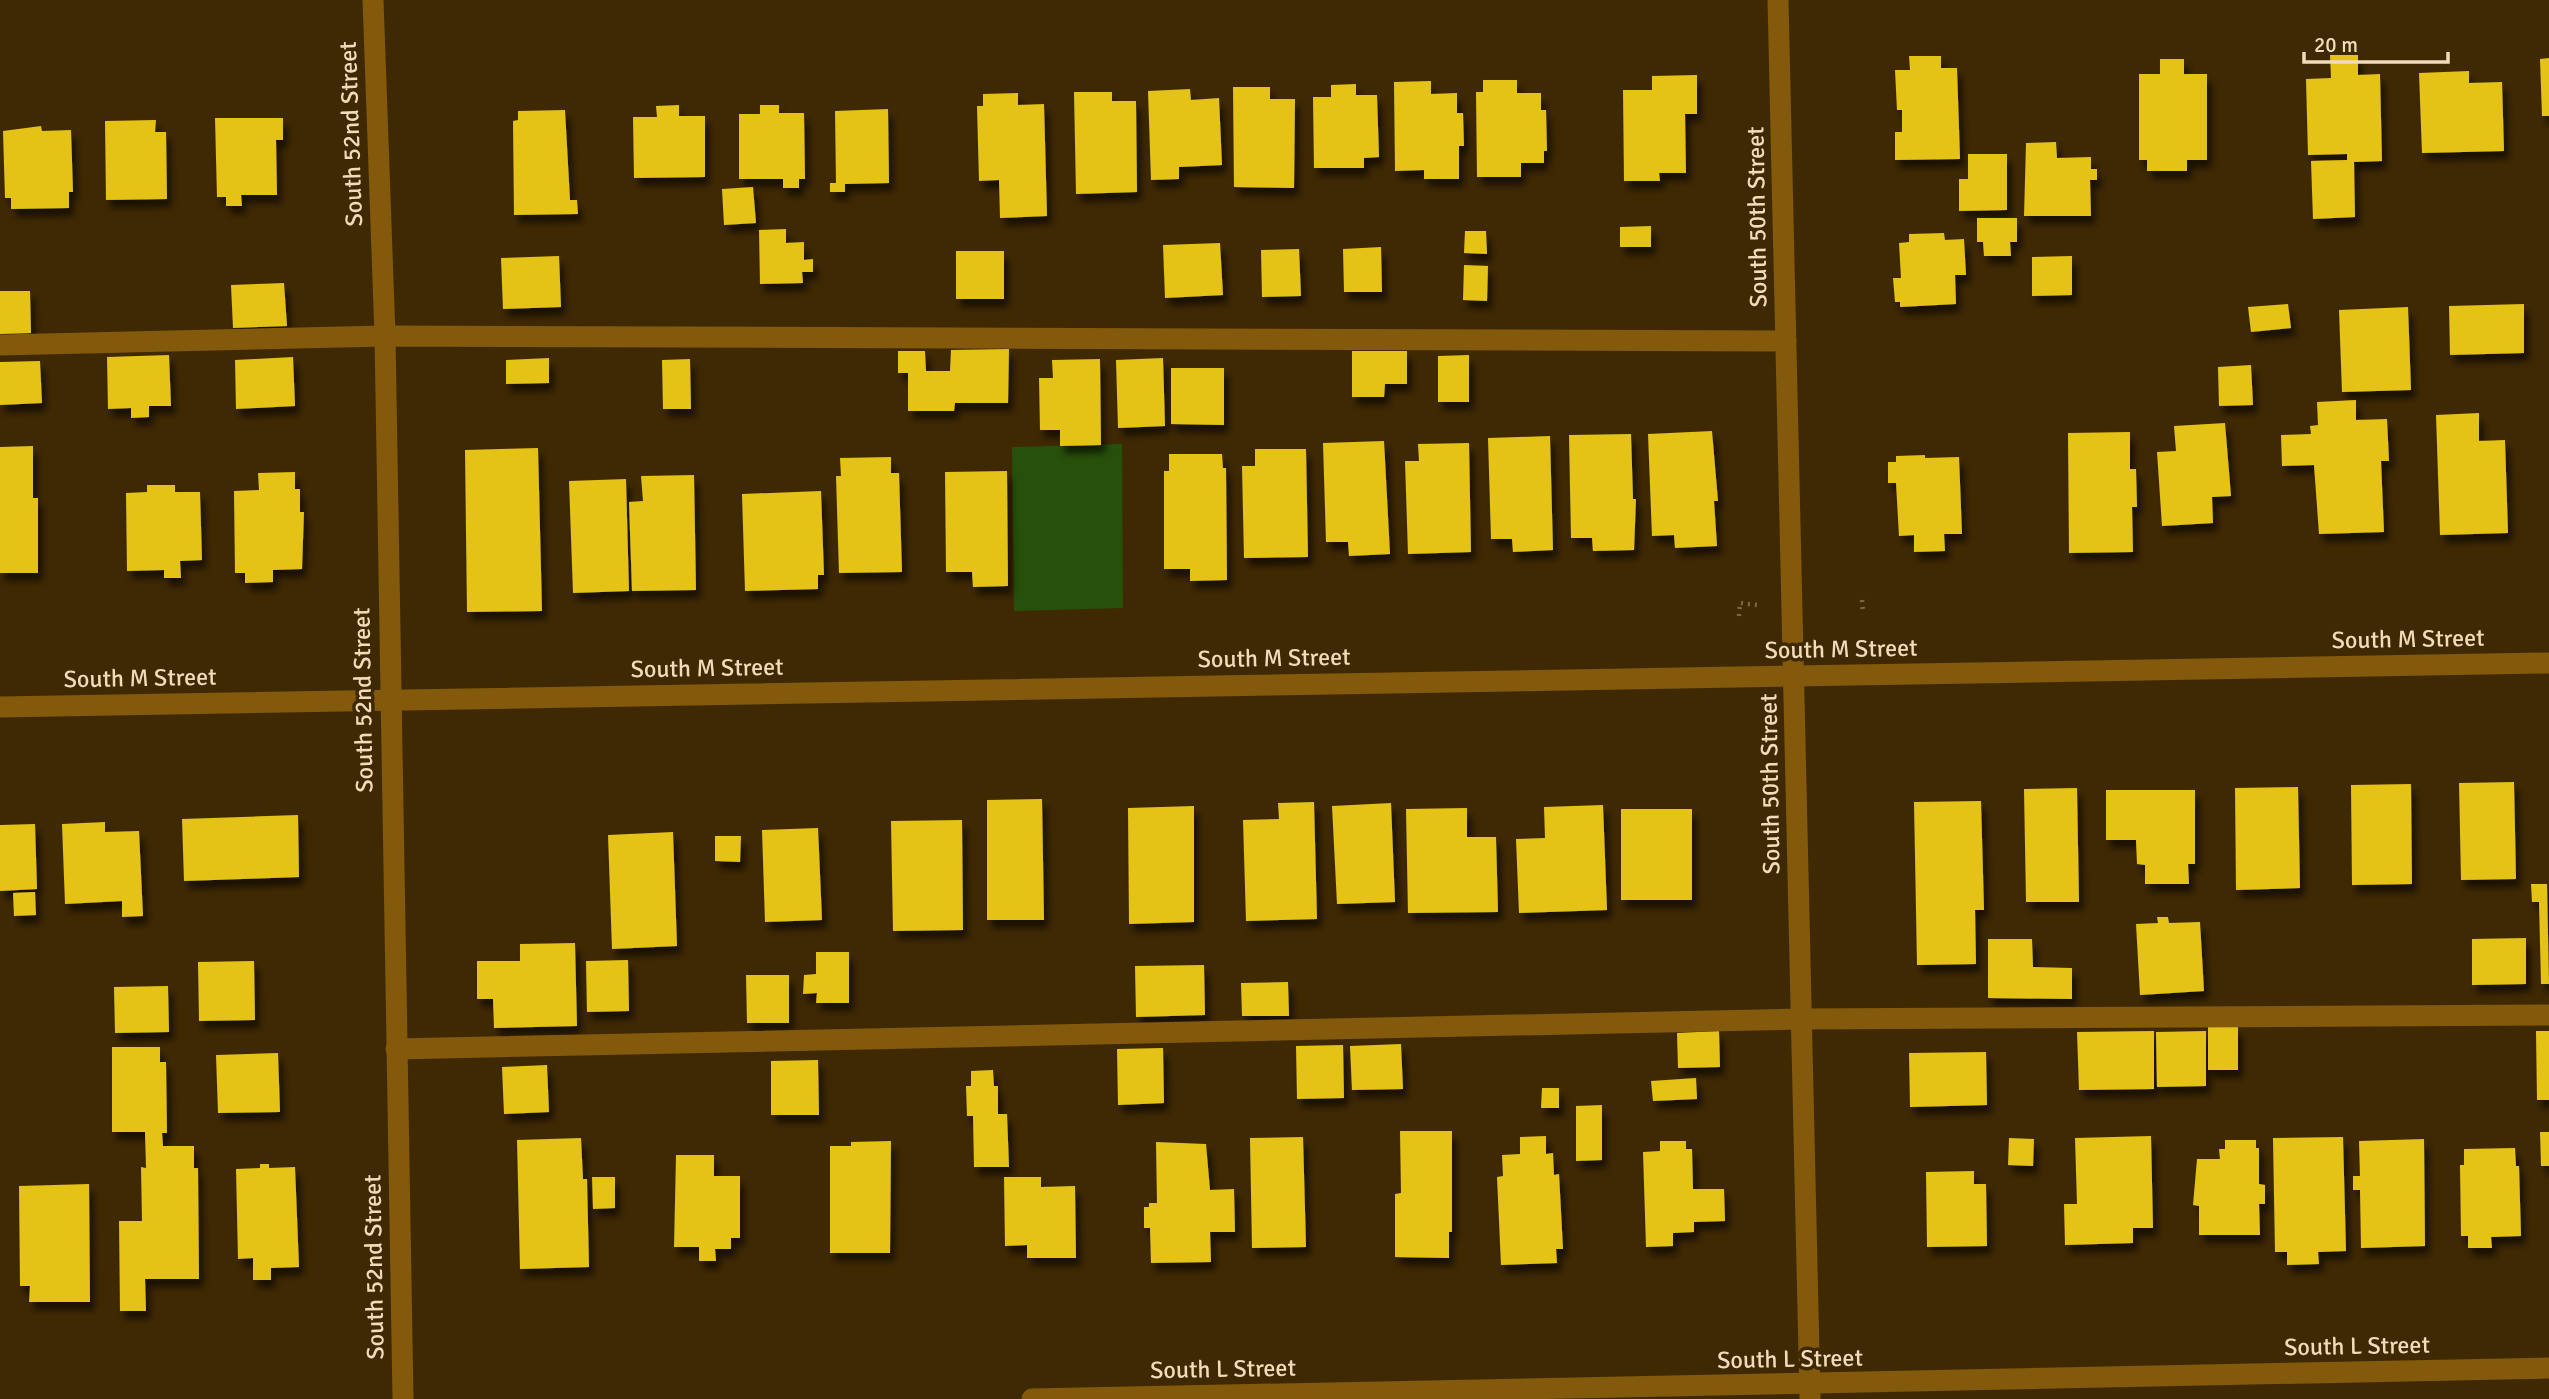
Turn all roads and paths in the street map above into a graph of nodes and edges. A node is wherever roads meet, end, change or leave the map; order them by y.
1 (373, 0) edge
2 (1778, 0) edge
3 (385, 336) junction
4 (1786, 341) junction
5 (0, 345) edge
6 (1862, 600) dead end
7 (1740, 603) dead end
8 (1863, 614) dead end
9 (1739, 616) dead end
10 (2549, 663) edge
11 (1794, 676) junction
12 (389, 699) junction
13 (0, 707) edge
14 (2549, 1014) edge
15 (1801, 1019) junction
16 (396, 1049) junction
17 (2549, 1368) edge
18 (1810, 1392) edge
19 (403, 1399) edge
20 (1032, 1399) edge

1 - 3 street, South 52nd Street
2 - 4 street, South 50th Street
3 - 4 street
3 - 5 street
3 - 12 street, South 52nd Street
4 - 11 street, South 50th Street
6 - 8 path
7 - 9 path
10 - 11 street, South M Street
11 - 12 street, South M Street
11 - 15 street, South 50th Street
12 - 13 street, South M Street
12 - 16 street, South 52nd Street
14 - 15 street
15 - 16 street
15 - 18 street, South 50th Street
16 - 19 street, South 52nd Street
17 - 18 street, South L Street
18 - 20 street, South L Street

